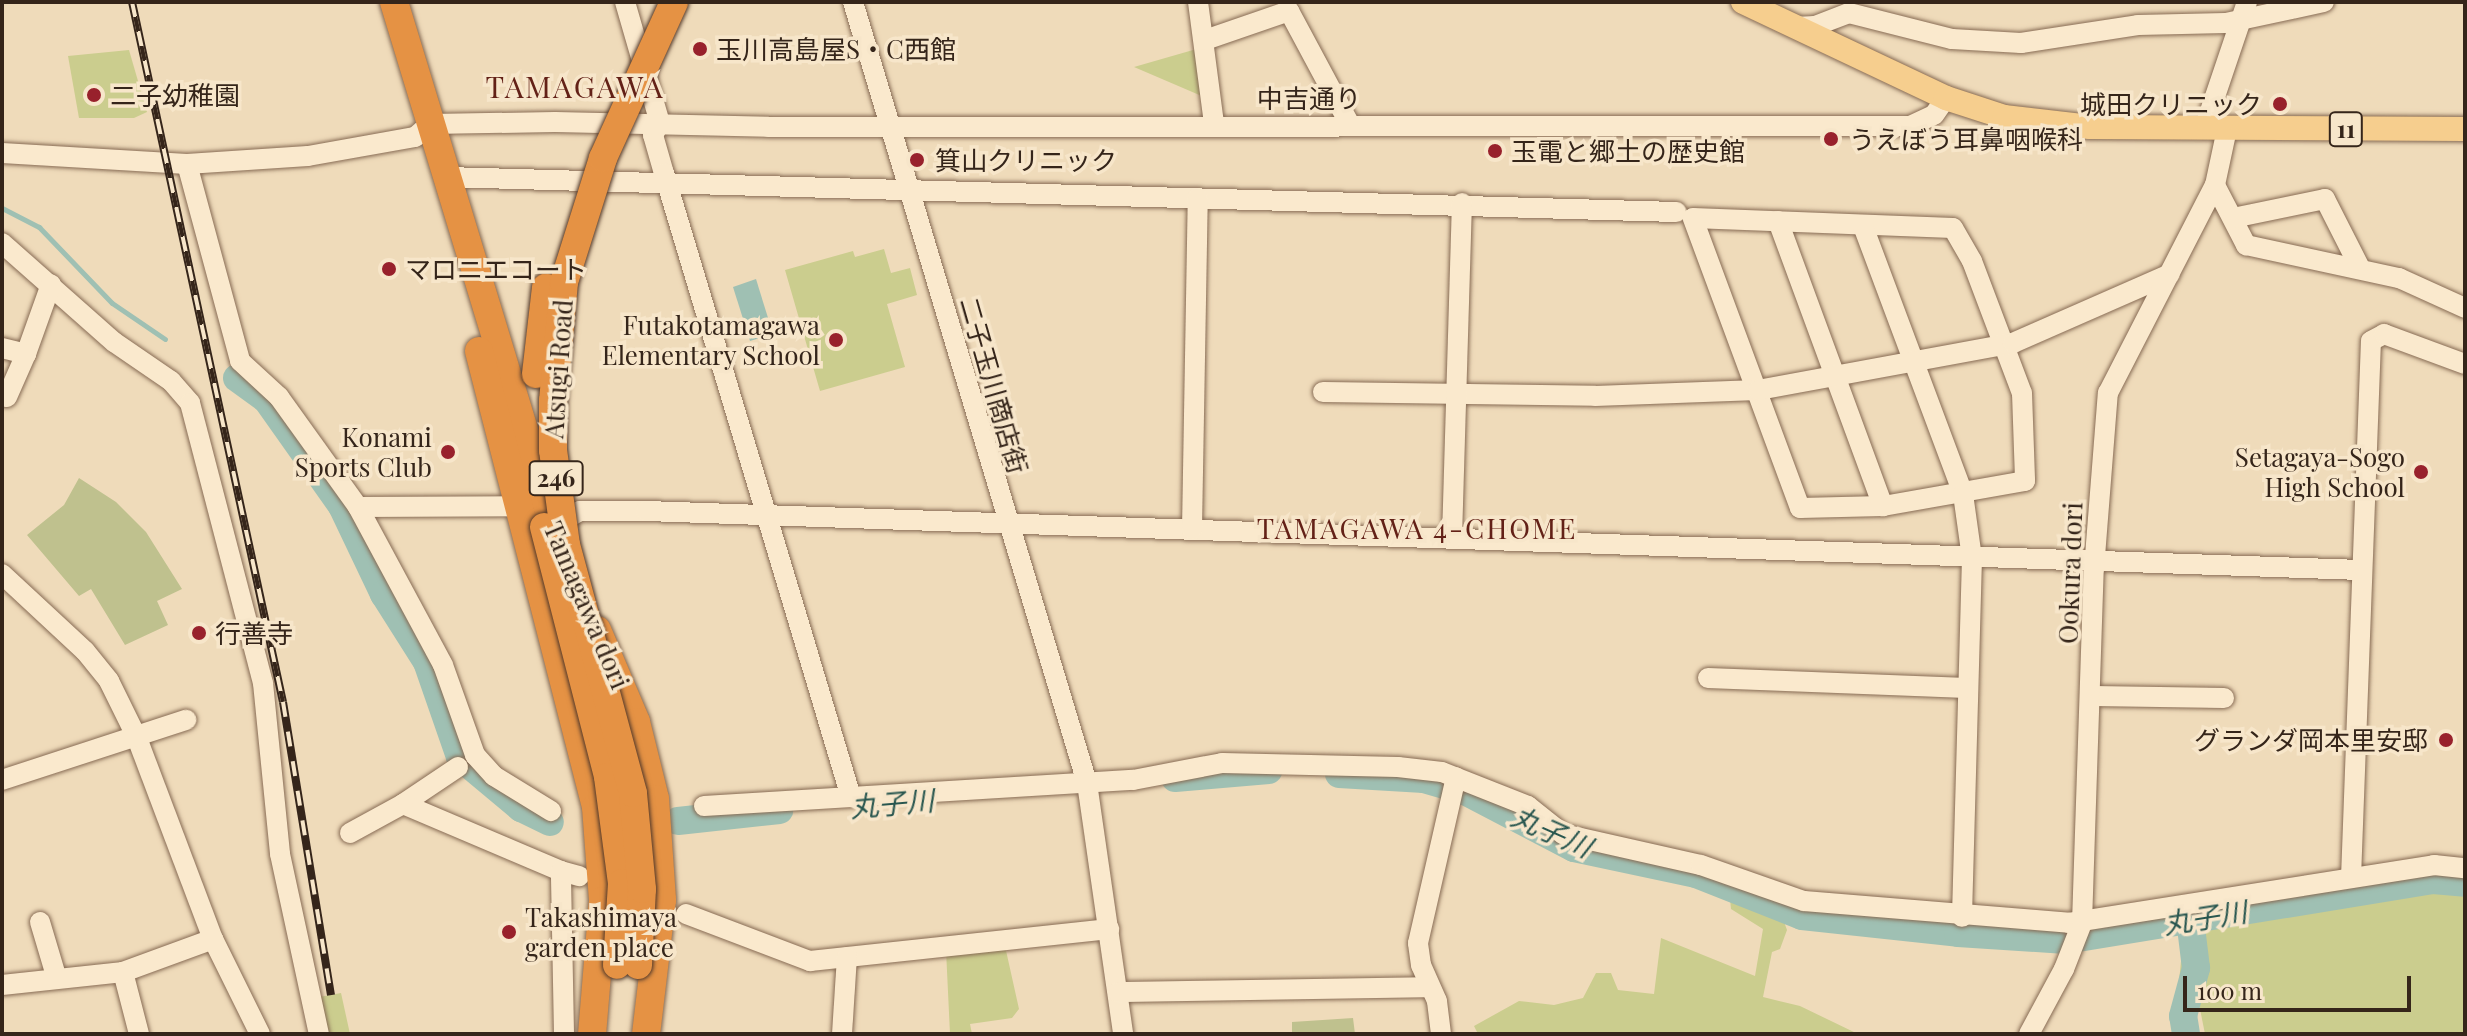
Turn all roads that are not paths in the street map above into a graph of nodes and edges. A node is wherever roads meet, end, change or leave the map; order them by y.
1 (373, 2) edge
2 (394, 2) edge
3 (625, 2) edge
4 (653, 2) edge
5 (674, 2) edge
6 (853, 2) edge
7 (1198, 2) edge
8 (1743, 2) edge
9 (2324, 2) edge
10 (2243, 12) edge
11 (1795, 27) junction
12 (1205, 40) junction
13 (1946, 98) junction
14 (660, 123) junction
15 (1349, 123) junction
16 (1214, 124) junction
17 (888, 125) junction
18 (2216, 129) junction
19 (2465, 129) edge
20 (423, 131) junction
21 (2, 153) edge
22 (187, 164) junction
23 (446, 177) junction
24 (671, 184) junction
25 (2215, 185) junction
26 (906, 188) junction
27 (1198, 198) junction
28 (1462, 203) junction
29 (1677, 212) dead end
30 (2233, 218) junction
31 (1778, 221) junction
32 (1863, 226) junction
33 (2, 243) edge
34 (2359, 266) junction
35 (2170, 274) junction
36 (51, 284) junction
37 (2465, 308) edge
38 (2002, 345) junction
39 (2, 348) edge
40 (26, 354) junction
41 (1914, 360) junction
42 (2465, 364) edge
43 (1834, 375) junction
44 (1758, 390) junction
45 (1323, 392) dead end
46 (1453, 396) junction
47 (7, 397) dead end
48 (1963, 494) junction
49 (522, 506) junction
50 (1883, 506) junction
51 (358, 507) junction
52 (767, 515) junction
53 (1008, 525) junction
54 (551, 528) junction
55 (1192, 529) junction
56 (1452, 538) junction
57 (1972, 558) junction
58 (2095, 560) junction
59 (2359, 570) junction
60 (6, 584) edge
61 (1708, 678) dead end
62 (1967, 688) junction
63 (2093, 696) junction
64 (2224, 698) dead end
65 (186, 720) dead end
66 (137, 738) junction
67 (458, 767) dead end
68 (2, 780) edge
69 (1456, 781) junction
70 (1087, 791) junction
71 (851, 797) junction
72 (403, 804) junction
73 (704, 806) dead end
74 (551, 811) dead end
75 (350, 833) dead end
76 (2465, 868) edge
77 (2351, 878) junction
78 (686, 914) dead end
79 (1962, 917) junction
80 (40, 922) dead end
81 (1109, 929) junction
82 (2079, 933) junction
83 (213, 939) junction
84 (847, 957) junction
85 (628, 965) junction
86 (123, 972) junction
87 (57, 979) junction
88 (2, 985) edge
89 (1430, 987) junction
90 (1118, 992) junction
91 (139, 1034) edge
92 (260, 1034) edge
93 (319, 1034) edge
94 (564, 1034) edge
95 (592, 1034) edge
96 (607, 1034) edge
97 (629, 1034) edge
98 (646, 1034) edge
99 (842, 1034) edge
100 (1123, 1034) edge
101 (1441, 1034) edge
102 (2029, 1034) edge

1 - 20 highway, Tamagawa dori / 246
2 - 20 highway, Tamagawa dori / 246
3 - 14 street
4 - 85 highway, Atsugi Road / 246, bridge
5 - 85 highway, Atsugi Road / 246, bridge
6 - 17 street, 二子玉川商店街
7 - 12 street
8 - 11 main road, 11
9 - 10 street
10 - 11 street
10 - 18 street, Ookura dori
11 - 13 main road, 11
12 - 15 street
12 - 16 street
13 - 15 street, 中吉通り
13 - 18 main road, 11
14 - 17 street, 中吉通り
14 - 20 street, 中吉通り
14 - 24 street
15 - 16 street, 中吉通り
16 - 17 street, 中吉通り
17 - 26 street, 二子玉川商店街
18 - 19 main road, 11
18 - 25 street, Ookura dori
20 - 22 street, 中吉通り
20 - 23 highway, Tamagawa dori / 246
20 - 49 highway, Tamagawa dori / 246
21 - 22 street, 中吉通り
22 - 51 street
23 - 24 street
23 - 54 highway, Tamagawa dori / 246
24 - 26 street
24 - 52 street
25 - 30 street
25 - 35 street, Ookura dori
26 - 27 street
26 - 53 street, 二子玉川商店街
27 - 28 street
27 - 55 street
28 - 29 street
28 - 46 street
30 - 34 street
30 - 34 street
31 - 32 street
31 - 43 street
31 - 44 street
32 - 38 street
32 - 41 street
33 - 36 street
34 - 37 street
35 - 38 street
35 - 58 street, Ookura dori
36 - 40 street
36 - 93 street
38 - 41 street
38 - 48 street
39 - 40 street
40 - 47 street
41 - 43 street
41 - 48 street
42 - 59 street
43 - 44 street
43 - 50 street
44 - 46 street
44 - 50 street
45 - 46 street
46 - 56 street
48 - 50 street
48 - 57 street
49 - 51 street
49 - 95 highway, Tamagawa dori / 246
51 - 74 street
52 - 53 street
52 - 54 street
52 - 71 street
53 - 55 street
53 - 70 street, 二子玉川商店街
54 - 98 highway, Tamagawa dori / 246
55 - 56 street
56 - 57 street
57 - 58 street
57 - 62 street
58 - 59 street
58 - 63 street, Ookura dori
59 - 77 street
60 - 66 street
61 - 62 street
62 - 79 street
63 - 64 street
63 - 82 street, Ookura dori
65 - 66 street
66 - 68 street
66 - 83 street
67 - 72 street
69 - 70 street
69 - 79 street
69 - 89 street
70 - 71 street
70 - 81 street, 二子玉川商店街
71 - 73 street
72 - 75 street
72 - 94 street
76 - 77 street
77 - 82 street
78 - 84 street
79 - 82 street
80 - 87 street
81 - 84 street
81 - 90 street, 二子玉川商店街
82 - 102 street, Ookura dori
83 - 86 street
83 - 92 street
84 - 99 street
85 - 96 highway, Atsugi Road / 246
85 - 97 highway, Atsugi Road / 246
86 - 87 street
86 - 91 street
87 - 88 street
89 - 90 street
89 - 101 street
90 - 100 street, 二子玉川商店街

